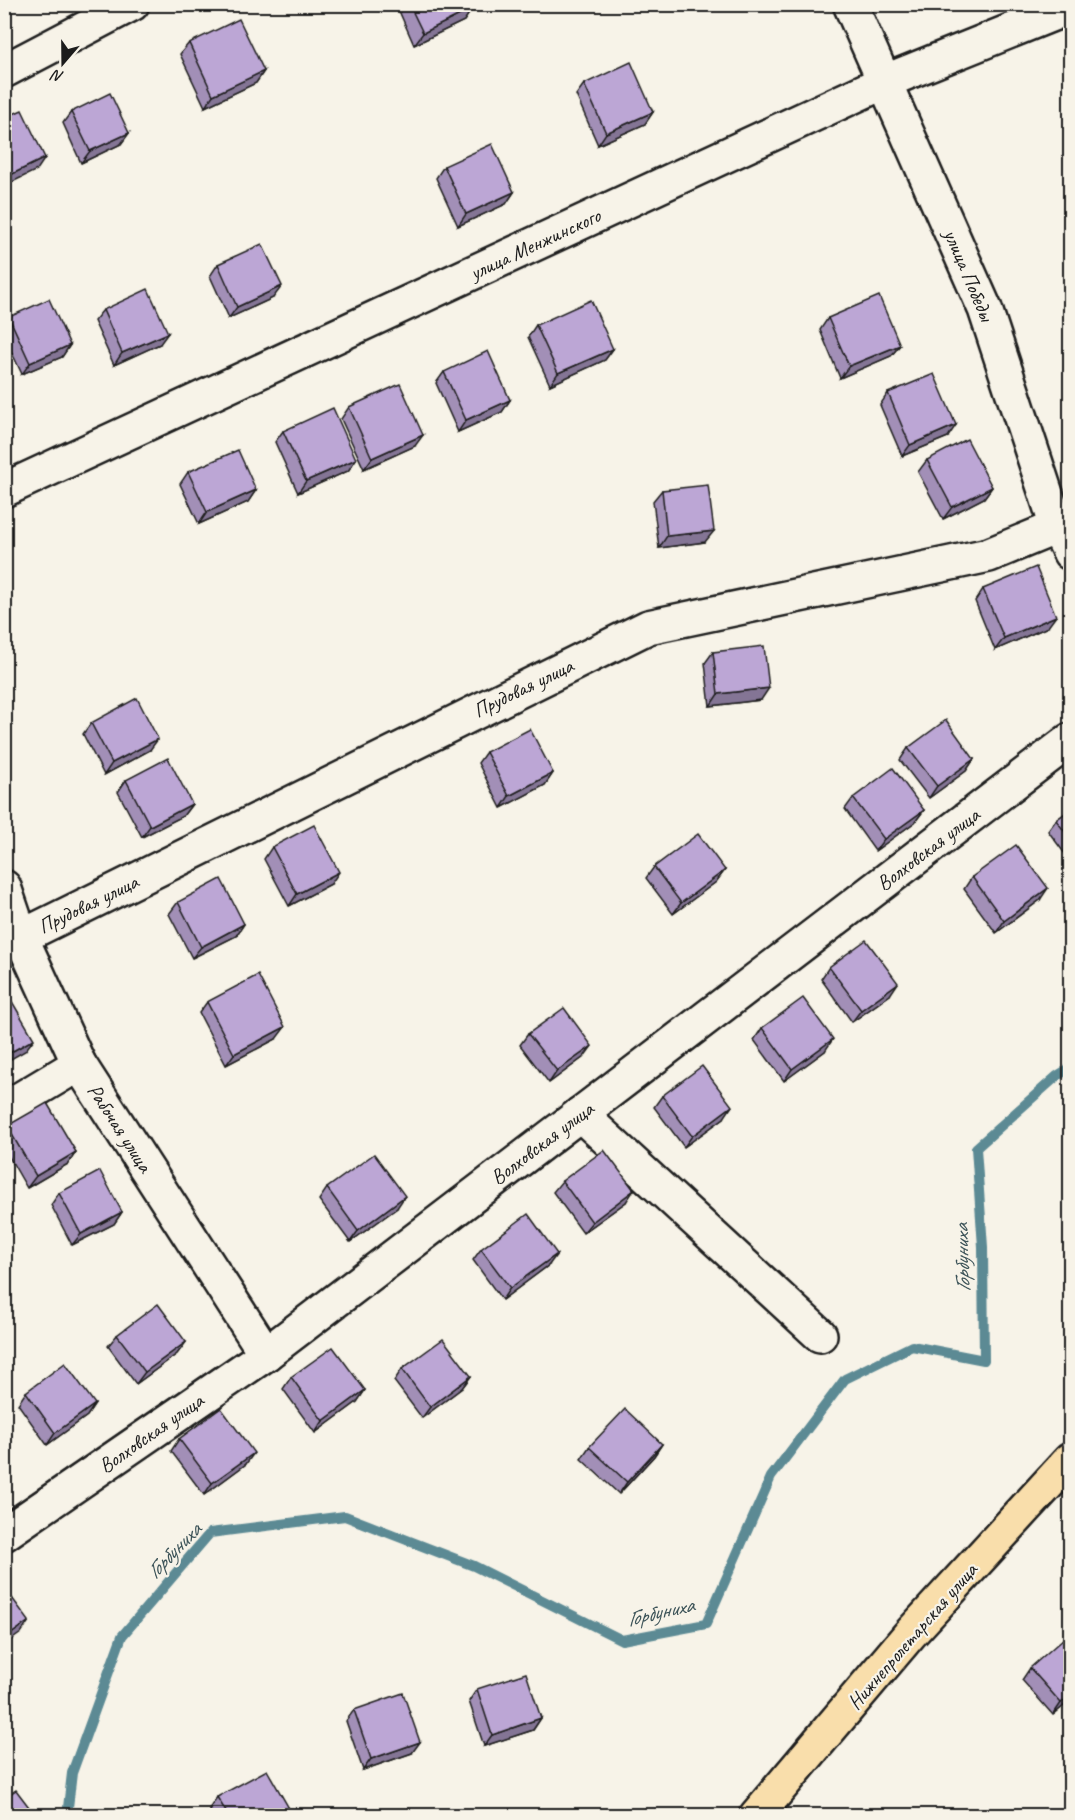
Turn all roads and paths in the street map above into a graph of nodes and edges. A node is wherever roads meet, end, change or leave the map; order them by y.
1 (132, 4) edge
2 (850, 4) edge
3 (1071, 7) edge
4 (4, 71) edge
5 (886, 81) junction
6 (4, 490) edge
7 (1064, 540) edge
8 (1071, 740) edge
9 (4, 887) edge
10 (21, 937) junction
11 (79, 1064) junction
12 (4, 1109) edge
13 (580, 1114) junction
14 (820, 1335) dead end
15 (266, 1354) junction
16 (1071, 1460) edge
17 (4, 1534) edge
18 (756, 1815) edge

1 - 4 street
2 - 5 street, улица Победы
3 - 5 street, улица Менжинского
5 - 6 street, улица Менжинского
5 - 7 street, улица Победы
7 - 10 street, Прудовая улица
8 - 13 street, Волховская улица
9 - 10 street, Рабочая улица
10 - 11 street, Рабочая улица
11 - 12 street
11 - 15 street, Рабочая улица
13 - 14 street
13 - 15 street, Волховская улица
15 - 17 street, Волховская улица
16 - 18 main road, Нижнепролетарская улица

